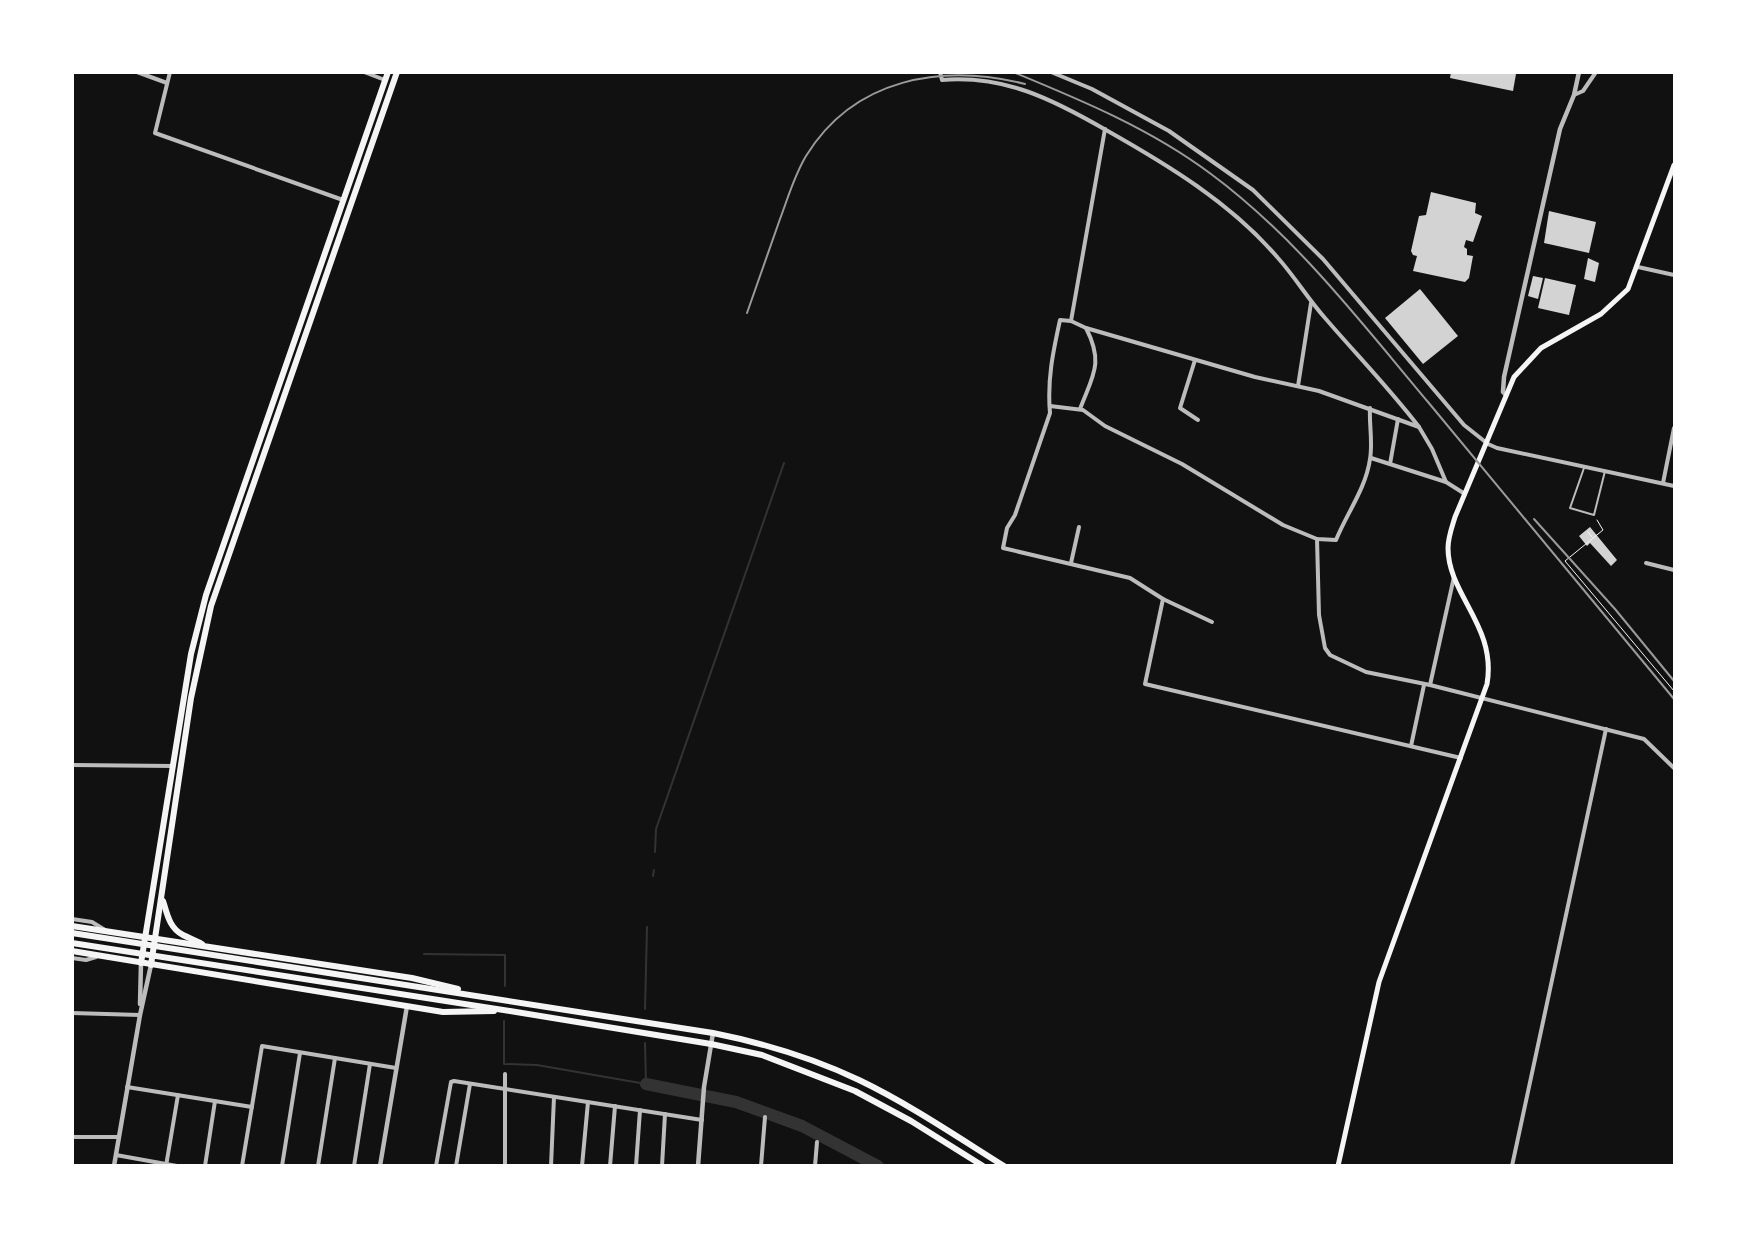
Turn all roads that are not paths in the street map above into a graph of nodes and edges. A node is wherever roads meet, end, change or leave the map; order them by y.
1 (137, 72) edge
2 (170, 72) edge
3 (364, 72) edge
4 (388, 72) edge
5 (397, 72) edge
6 (940, 72) edge
7 (1050, 72) edge
8 (1579, 72) edge
9 (1596, 72) edge
10 (385, 80) junction
11 (168, 83) junction
12 (1574, 95) junction
13 (1105, 129) junction
14 (1674, 165) edge
15 (343, 200) junction
16 (1638, 267) junction
17 (1674, 275) edge
18 (1312, 303) junction
19 (1071, 321) junction
20 (1086, 328) junction
21 (1195, 360) junction
22 (1298, 386) junction
23 (1506, 395) junction
24 (1050, 406) junction
25 (1080, 408) junction
26 (1370, 408) junction
27 (1398, 419) junction
28 (1198, 420) dead end
29 (1419, 427) junction
30 (1674, 428) edge
31 (1488, 444) junction
32 (1371, 458) junction
33 (1390, 464) junction
34 (1585, 467) junction
35 (1605, 471) junction
36 (1446, 482) junction
37 (1663, 483) junction
38 (1674, 486) edge
39 (1465, 494) junction
40 (1079, 527) dead end
41 (1317, 539) junction
42 (1071, 563) junction
43 (1646, 563) dead end
44 (1674, 570) edge
45 (1455, 576) junction
46 (1163, 599) junction
47 (1212, 622) dead end
48 (1430, 685) junction
49 (1424, 686) junction
50 (1482, 699) junction
51 (1606, 729) junction
52 (1411, 746) junction
53 (1461, 758) junction
54 (72, 765) edge
55 (173, 766) junction
56 (1674, 768) edge
57 (162, 899) junction
58 (72, 918) edge
59 (72, 926) edge
60 (109, 932) junction
61 (72, 933) edge
62 (144, 936) junction
63 (155, 939) junction
64 (72, 943) edge
65 (205, 946) junction
66 (72, 951) edge
67 (101, 956) junction
68 (72, 958) edge
69 (141, 964) junction
70 (151, 965) junction
71 (511, 1001) junction
72 (407, 1006) junction
73 (510, 1010) junction
74 (72, 1012) edge
75 (140, 1015) junction
76 (714, 1033) junction
77 (711, 1044) junction
78 (300, 1053) junction
79 (335, 1058) junction
80 (370, 1064) junction
81 (396, 1068) junction
82 (505, 1074) dead end
83 (470, 1084) junction
84 (127, 1087) junction
85 (506, 1089) junction
86 (178, 1095) junction
87 (554, 1097) junction
88 (215, 1101) junction
89 (588, 1102) junction
90 (615, 1106) junction
91 (252, 1107) junction
92 (640, 1110) junction
93 (666, 1114) junction
94 (765, 1117) dead end
95 (702, 1120) junction
96 (72, 1137) edge
97 (119, 1138) junction
98 (817, 1142) dead end
99 (116, 1155) junction
100 (166, 1165) edge
101 (114, 1166) edge
102 (178, 1166) edge
103 (204, 1166) edge
104 (242, 1166) edge
105 (282, 1166) edge
106 (318, 1166) edge
107 (354, 1166) edge
108 (380, 1166) edge
109 (436, 1166) edge
110 (456, 1166) edge
111 (505, 1166) edge
112 (551, 1166) edge
113 (582, 1166) edge
114 (610, 1166) edge
115 (636, 1166) edge
116 (662, 1166) edge
117 (698, 1166) edge
118 (761, 1166) edge
119 (815, 1166) edge
120 (983, 1166) edge
121 (1004, 1166) edge
122 (1338, 1166) edge
123 (1512, 1166) edge

1 - 11 street
2 - 11 street
3 - 10 street
4 - 10 highway
5 - 57 highway
6 - 13 street
7 - 31 street
8 - 12 street
9 - 12 street
10 - 15 highway
11 - 15 street
12 - 23 street
13 - 18 street
13 - 19 street
14 - 16 main road
15 - 55 highway
16 - 17 street
16 - 23 main road
18 - 22 street
18 - 29 street
19 - 20 street
19 - 24 street
20 - 21 street
20 - 25 street
21 - 22 street
21 - 28 street
22 - 26 street
23 - 31 main road
24 - 25 street
24 - 42 street
25 - 41 street
26 - 27 street
26 - 32 street
27 - 29 street
27 - 33 street
29 - 36 street
30 - 37 street
31 - 34 street
31 - 39 main road
32 - 33 street
32 - 41 street
33 - 36 street
34 - 35 street
34 - 35 lane
35 - 37 street
36 - 39 street
37 - 38 street
39 - 45 main road
40 - 42 street
41 - 49 street
42 - 46 street
43 - 44 street
45 - 48 street
45 - 50 main road
46 - 47 street
46 - 52 street
48 - 49 street
48 - 50 street
49 - 52 street
50 - 51 street
50 - 53 main road
51 - 56 street
51 - 123 street
52 - 53 street
53 - 122 main road
54 - 55 street
55 - 62 highway
57 - 63 highway
57 - 65 highway
58 - 60 street
59 - 60 highway
60 - 62 highway
61 - 71 highway
62 - 63 highway
62 - 69 highway
63 - 65 highway
63 - 70 highway
64 - 73 highway
65 - 71 highway
66 - 67 highway
67 - 68 street
67 - 69 highway
69 - 70 highway
69 - 75 street
70 - 72 highway
70 - 75 street
71 - 76 highway
72 - 73 highway
72 - 81 street
73 - 77 highway
74 - 75 street
75 - 84 street
76 - 77 street
76 - 121 highway
77 - 95 street
77 - 120 highway
78 - 79 street
78 - 91 street
78 - 105 street
79 - 80 street
79 - 106 street
80 - 81 street
80 - 107 street
81 - 108 street
82 - 85 street
83 - 85 street
83 - 109 street
83 - 110 street
84 - 86 street
84 - 97 street
85 - 87 street
85 - 111 street
86 - 88 street
86 - 100 street
87 - 89 street
87 - 112 street
88 - 91 street
88 - 103 street
89 - 90 street
89 - 113 street
90 - 92 street
90 - 114 street
91 - 104 street
92 - 93 street
92 - 115 street
93 - 95 street
93 - 116 street
94 - 118 street
95 - 117 street
96 - 97 street
97 - 99 street
98 - 119 street
99 - 100 street
99 - 101 street
100 - 102 street

